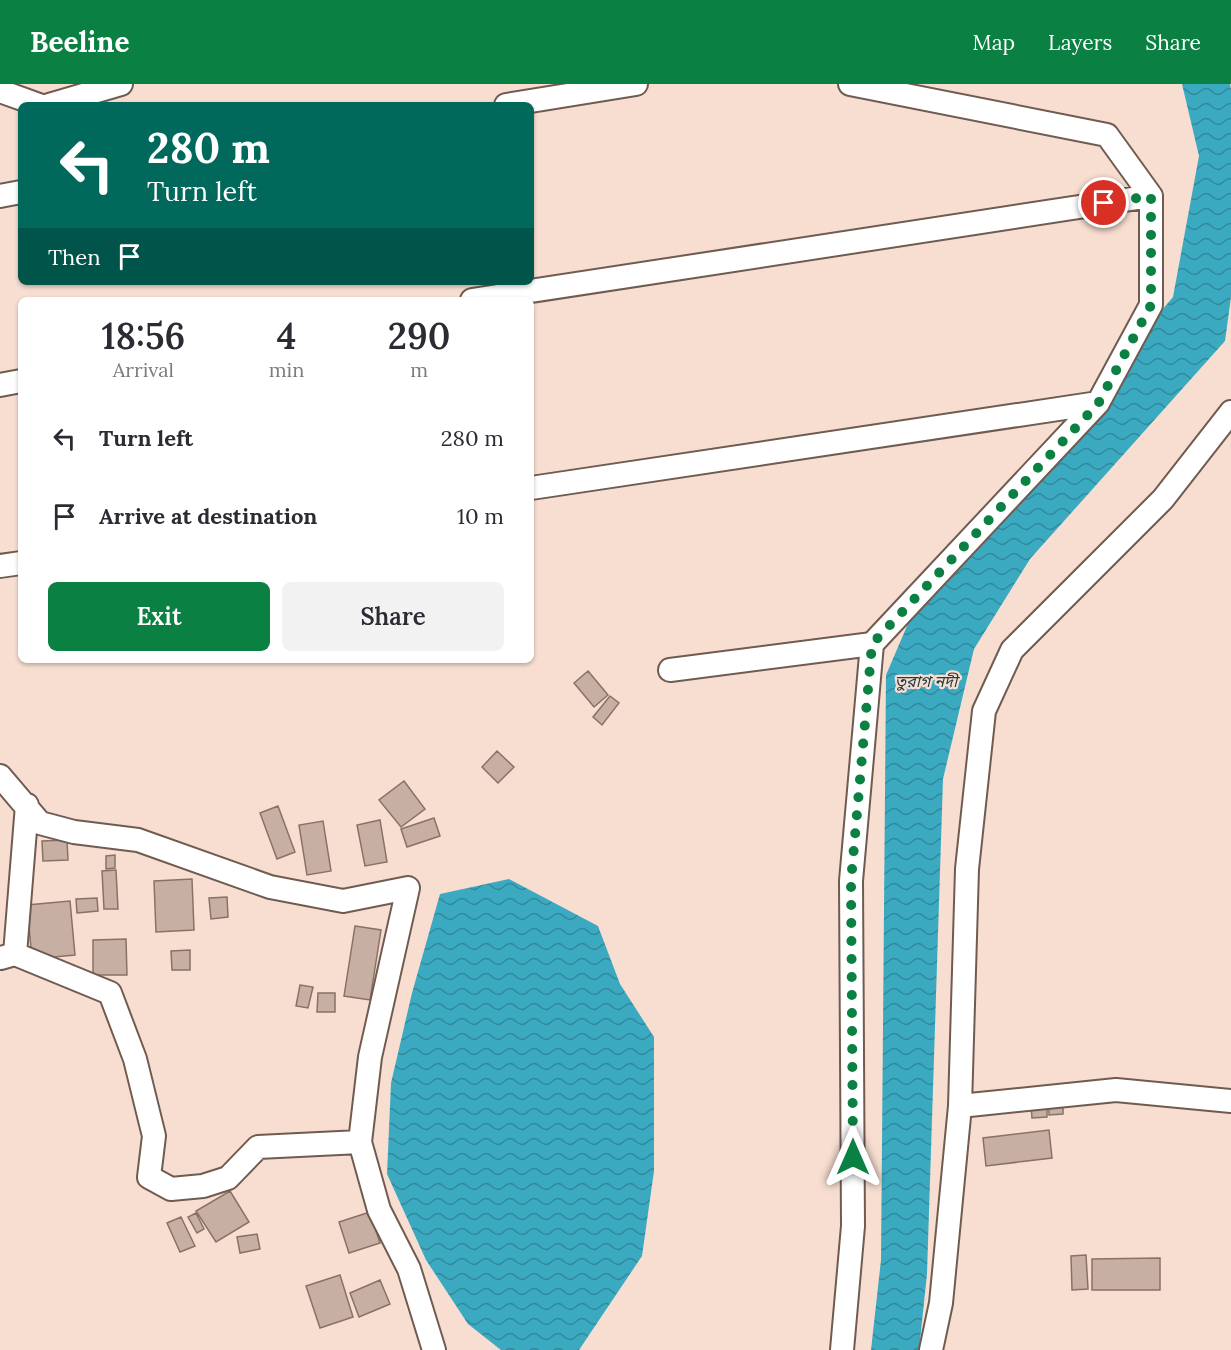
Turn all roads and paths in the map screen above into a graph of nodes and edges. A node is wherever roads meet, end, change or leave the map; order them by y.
1 (121, 84) edge
2 (636, 84) edge
3 (850, 84) edge
4 (0, 91) edge
5 (31, 102) edge
6 (59, 102) edge
7 (525, 102) edge
8 (18, 193) edge
9 (0, 196) edge
10 (1151, 196) junction
11 (492, 297) edge
12 (18, 382) edge
13 (0, 385) edge
14 (1098, 404) junction
15 (1231, 412) edge
16 (534, 488) edge
17 (18, 563) edge
18 (0, 566) edge
19 (872, 644) junction
20 (670, 670) dead end
21 (0, 776) edge
22 (27, 805) junction
23 (7, 956) edge
24 (1231, 1101) edge
25 (960, 1106) junction
26 (360, 1142) junction
27 (434, 1350) edge
28 (842, 1350) edge
29 (931, 1350) edge

1 - 6 street
2 - 7 street
3 - 10 street
4 - 5 street
8 - 9 street
10 - 11 street
10 - 14 street
12 - 13 street
14 - 16 street
14 - 19 street
15 - 25 street
17 - 18 street
19 - 20 street
19 - 28 street
21 - 22 street
22 - 23 street
22 - 26 street
23 - 26 street
24 - 25 street
25 - 29 street
26 - 27 street

